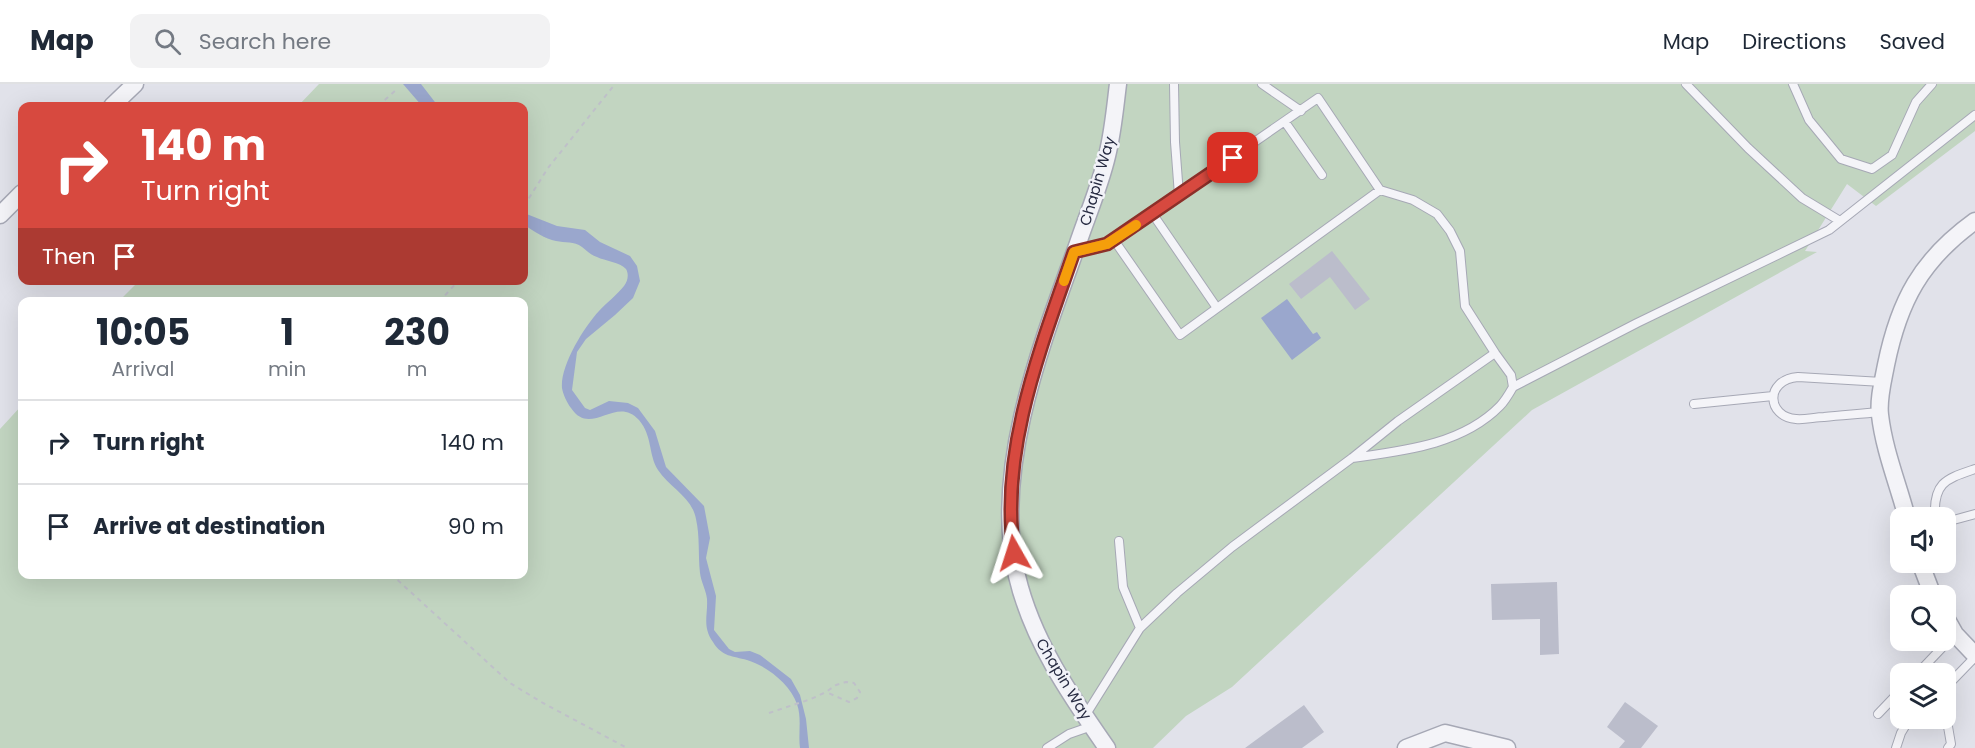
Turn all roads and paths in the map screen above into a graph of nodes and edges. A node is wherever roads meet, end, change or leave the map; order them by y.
1 (135, 84) edge
2 (615, 84) edge
3 (1118, 84) edge
4 (1174, 84) edge
5 (1262, 84) edge
6 (1686, 84) edge
7 (1794, 84) edge
8 (1932, 84) edge
9 (396, 90) dead end
10 (116, 102) edge
11 (382, 102) edge
12 (1301, 111) junction
13 (1975, 115) edge
14 (1285, 122) junction
15 (1322, 175) dead end
16 (1380, 190) junction
17 (1179, 195) junction
18 (18, 197) edge
19 (528, 199) edge
20 (1152, 213) junction
21 (0, 215) edge
22 (1840, 221) junction
23 (1975, 221) edge
24 (1114, 240) junction
25 (1074, 252) junction
26 (454, 285) edge
27 (444, 297) edge
28 (1217, 308) junction
29 (1496, 353) junction
30 (1882, 382) junction
31 (1513, 387) junction
32 (1773, 396) junction
33 (1694, 404) dead end
34 (1880, 412) junction
35 (1352, 458) junction
36 (1975, 469) edge
37 (1904, 507) edge
38 (1936, 507) edge
39 (1975, 514) edge
40 (1956, 519) edge
41 (1119, 541) dead end
42 (396, 579) edge
43 (1140, 628) junction
44 (1956, 635) edge
45 (1939, 651) edge
46 (1975, 656) edge
47 (1927, 663) edge
48 (1956, 676) edge
49 (826, 692) junction
50 (1890, 701) edge
51 (769, 713) dead end
52 (1878, 714) dead end
53 (1088, 721) junction
54 (1903, 729) edge
55 (1948, 729) edge
56 (627, 748) edge
57 (1047, 748) edge
58 (1107, 748) edge
59 (1406, 748) edge
60 (1507, 748) edge
61 (1896, 748) edge
62 (1947, 748) edge

1 - 10 street
2 - 19 path
3 - 25 street, Chapin Way
4 - 17 lane
5 - 12 lane
6 - 22 lane
7 - 8 lane
9 - 11 path
12 - 14 lane
12 - 16 lane
13 - 22 lane
14 - 15 lane
14 - 17 lane
16 - 28 lane
16 - 29 lane
17 - 20 lane
18 - 21 street
20 - 24 lane
20 - 28 lane
22 - 31 lane
23 - 30 street
24 - 25 lane
24 - 28 lane
25 - 53 street, Chapin Way
26 - 27 path
29 - 31 lane
29 - 35 lane
30 - 32 lane
30 - 34 street
31 - 35 lane
32 - 33 lane
32 - 34 lane
34 - 37 street
35 - 43 lane
36 - 38 lane
39 - 40 lane
41 - 43 lane
42 - 56 path
43 - 53 lane
44 - 46 street
45 - 47 lane
46 - 48 lane
49 - 49 path
49 - 51 path
50 - 52 lane
53 - 57 lane
53 - 58 street, Chapin Way
54 - 61 lane
55 - 62 lane
59 - 60 street

